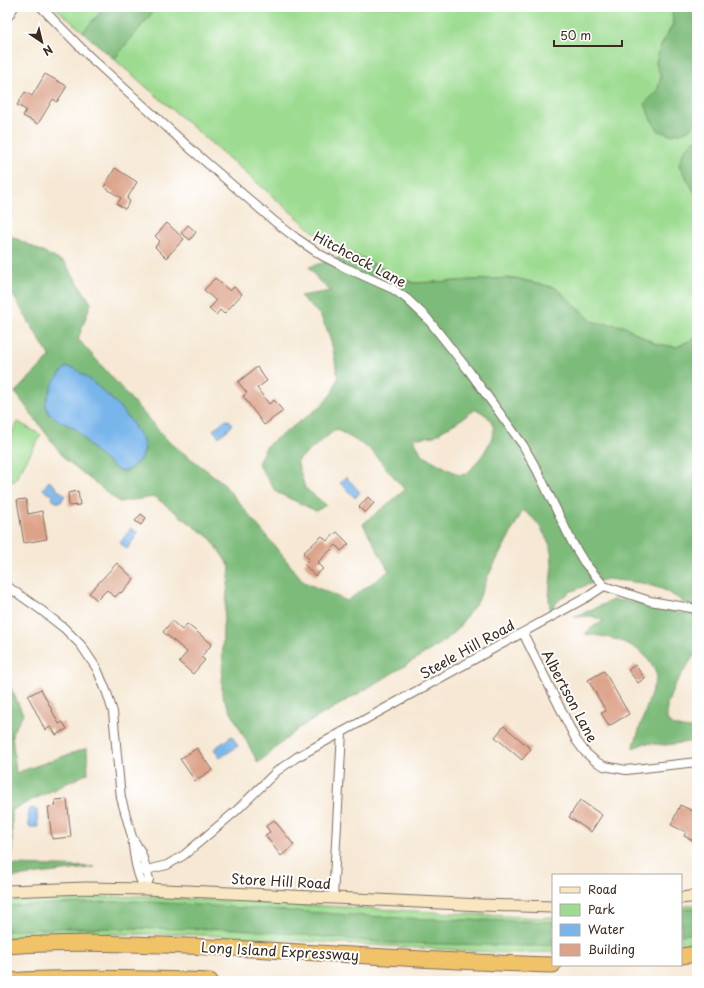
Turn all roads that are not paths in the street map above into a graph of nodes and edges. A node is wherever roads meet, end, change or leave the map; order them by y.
1 (14, 7) edge
2 (41, 7) edge
3 (7, 18) edge
4 (7, 586) edge
5 (604, 586) junction
6 (697, 609) edge
7 (523, 633) junction
8 (342, 732) junction
9 (697, 762) edge
10 (132, 837) junction
11 (147, 870) junction
12 (138, 872) junction
13 (145, 889) junction
14 (7, 891) edge
15 (697, 896) edge
16 (333, 898) junction
17 (682, 898) edge
18 (552, 907) edge
19 (7, 946) edge
20 (697, 954) edge
21 (682, 956) edge
22 (552, 965) edge
23 (8, 981) edge
24 (210, 981) edge

1 - 3 street
2 - 5 street, Hitchcock Lane
4 - 10 street
5 - 6 street
5 - 7 street, Steele Hill Road
7 - 8 street, Steele Hill Road
7 - 9 street, Albertson Lane
8 - 11 street, Steele Hill Road
8 - 16 street
10 - 11 street
10 - 12 street
11 - 12 street, Steele Hill Road
11 - 13 street
12 - 13 street
13 - 14 main road, Store Hill Road
13 - 16 main road, Store Hill Road
15 - 17 main road
16 - 18 main road, Store Hill Road
19 - 22 highway, Long Island Expressway
20 - 21 highway
23 - 24 highway

